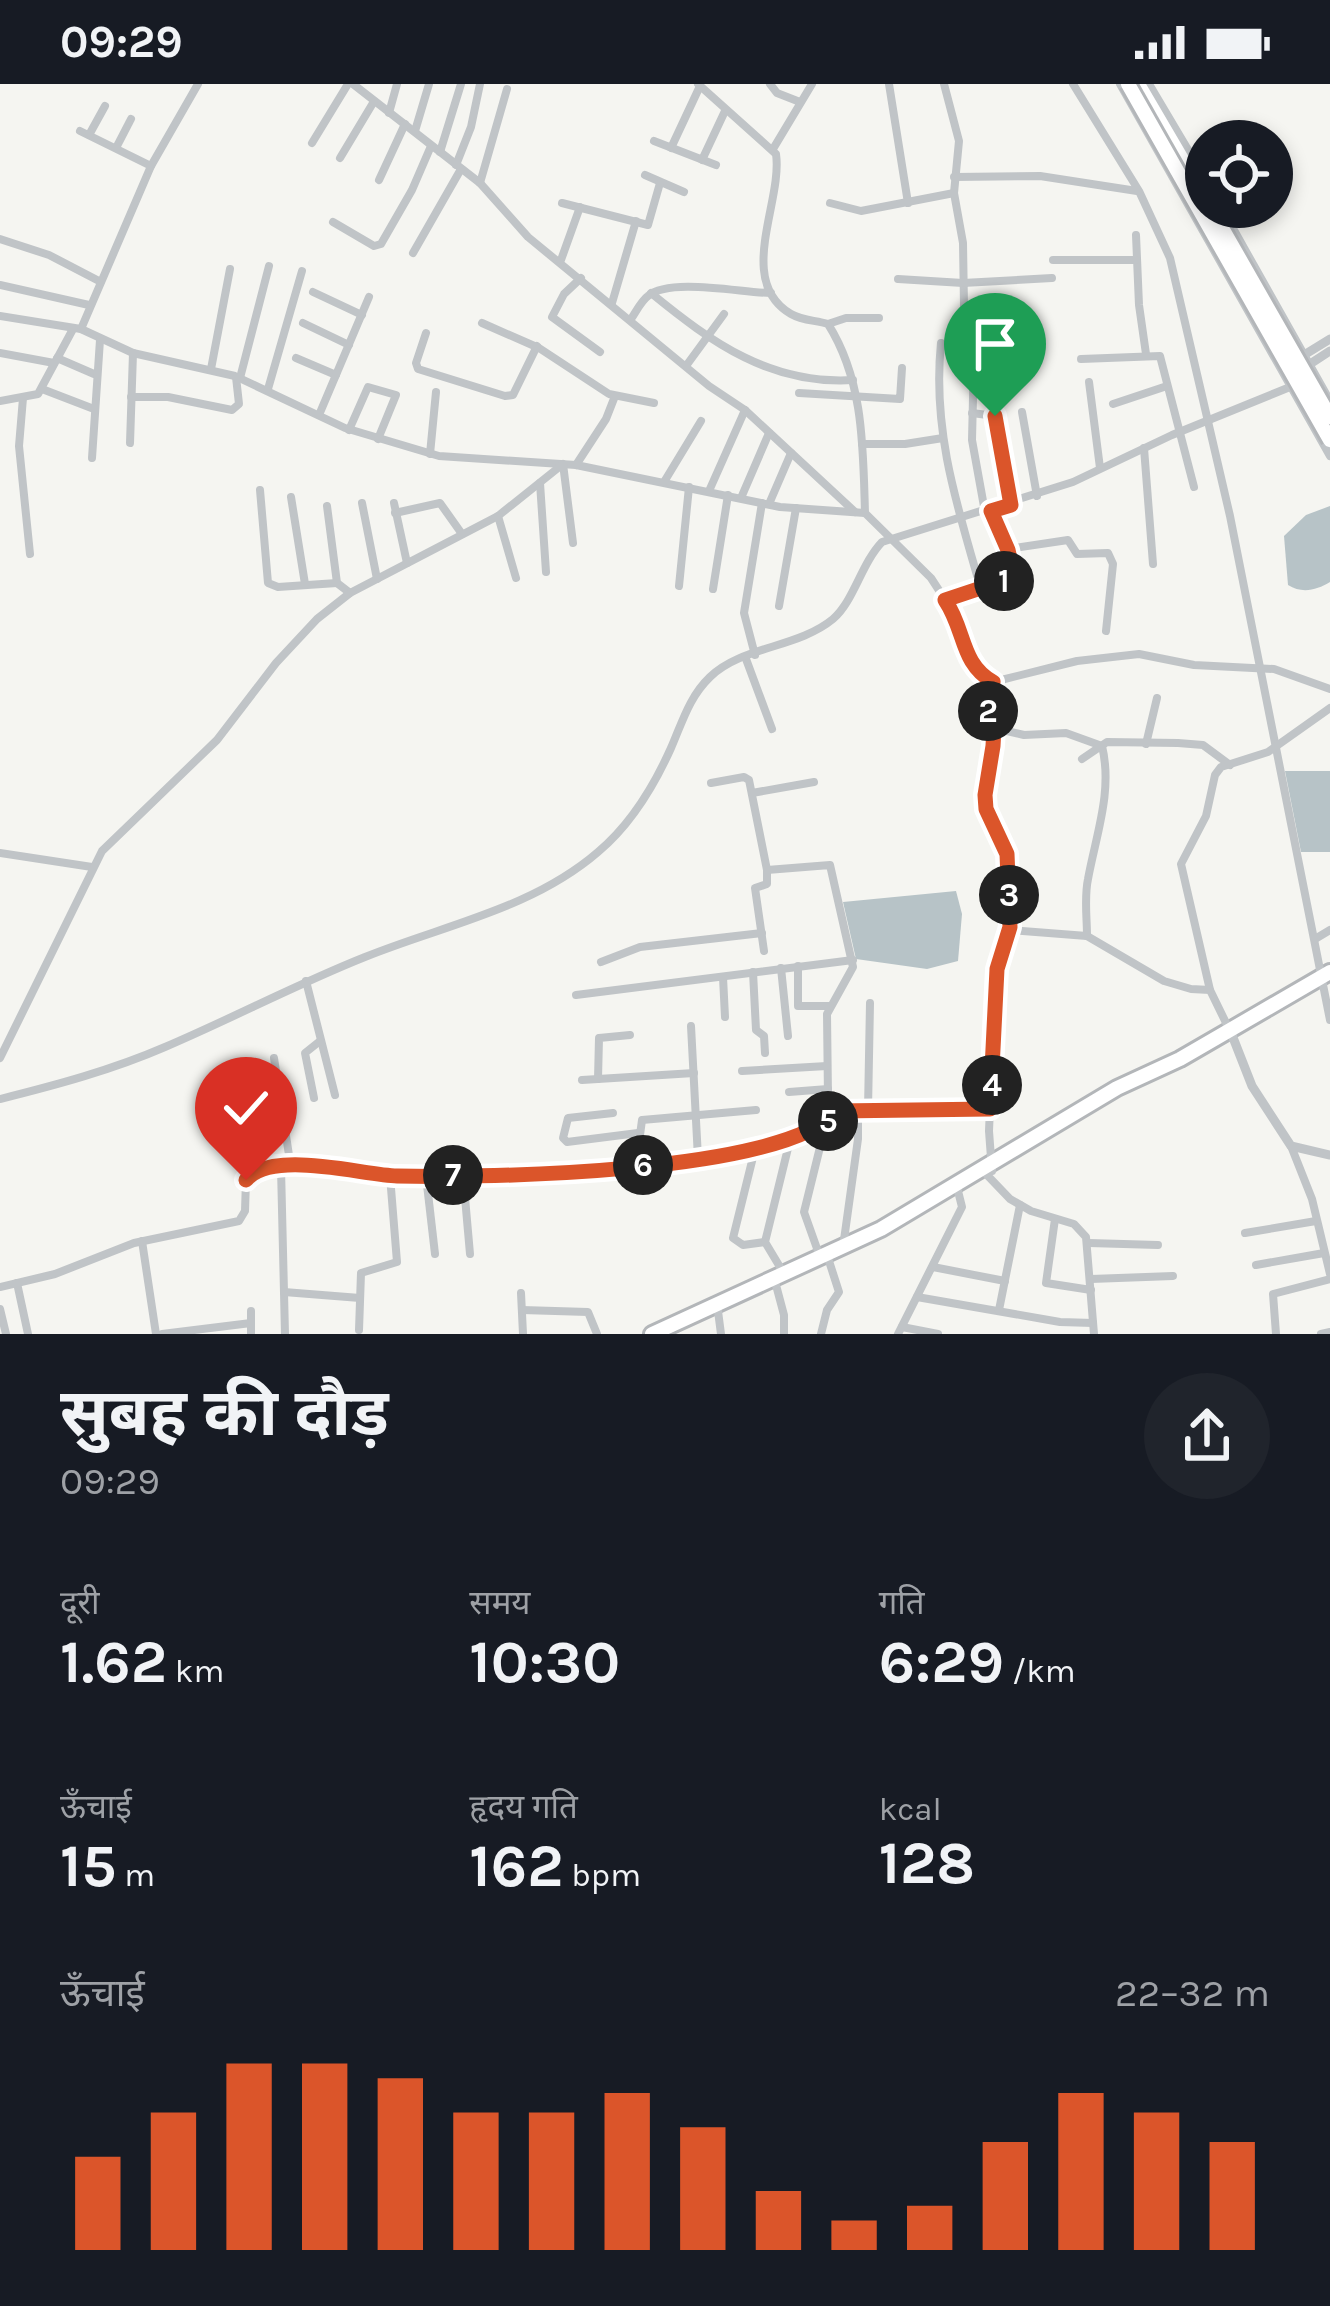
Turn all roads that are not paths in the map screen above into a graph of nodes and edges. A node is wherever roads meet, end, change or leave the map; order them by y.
1 (198, 84) edge
2 (350, 84) edge
3 (372, 84) edge
4 (398, 84) edge
5 (429, 84) edge
6 (461, 84) edge
7 (480, 84) edge
8 (770, 84) edge
9 (812, 84) edge
10 (889, 84) edge
11 (944, 84) edge
12 (1073, 84) edge
13 (1124, 84) edge
14 (1138, 84) edge
15 (1149, 84) edge
16 (699, 85) edge
17 (507, 89) dead end
18 (371, 101) junction
19 (800, 102) junction
20 (105, 106) dead end
21 (725, 111) junction
22 (389, 113) junction
23 (131, 119) dead end
24 (406, 124) junction
25 (415, 131) junction
26 (654, 141) dead end
27 (312, 142) dead end
28 (1185, 145) edge
29 (116, 148) junction
30 (671, 148) junction
31 (435, 149) junction
32 (773, 149) junction
33 (340, 158) dead end
34 (702, 160) junction
35 (1185, 164) edge
36 (151, 166) junction
37 (716, 166) dead end
38 (459, 167) junction
39 (645, 175) dead end
40 (955, 177) junction
41 (379, 180) dead end
42 (480, 183) junction
43 (660, 183) junction
44 (1138, 191) junction
45 (684, 192) dead end
46 (954, 193) junction
47 (562, 202) dead end
48 (830, 202) dead end
49 (908, 203) junction
50 (580, 207) junction
51 (635, 221) junction
52 (333, 222) dead end
53 (1222, 228) edge
54 (1234, 228) edge
55 (1136, 235) dead end
56 (0, 239) edge
57 (413, 253) dead end
58 (561, 260) junction
59 (1053, 260) dead end
60 (1135, 260) junction
61 (269, 266) dead end
62 (230, 269) dead end
63 (302, 271) dead end
64 (581, 278) junction
65 (1052, 278) dead end
66 (898, 279) dead end
67 (99, 281) junction
68 (963, 283) junction
69 (0, 285) edge
70 (313, 292) dead end
71 (651, 293) junction
72 (771, 293) junction
73 (369, 297) dead end
74 (612, 303) junction
75 (89, 304) junction
76 (964, 307) dead end
77 (724, 314) dead end
78 (362, 315) junction
79 (0, 316) edge
80 (879, 318) dead end
81 (631, 319) junction
82 (303, 323) dead end
83 (482, 323) dead end
84 (828, 324) junction
85 (77, 329) junction
86 (426, 333) dead end
87 (707, 336) junction
88 (1330, 339) edge
89 (100, 340) junction
90 (941, 343) dead end
91 (349, 345) junction
92 (537, 346) junction
93 (1330, 351) edge
94 (600, 352) dead end
95 (0, 353) edge
96 (133, 353) junction
97 (1146, 354) junction
98 (974, 356) dead end
99 (296, 358) dead end
100 (1081, 359) dead end
101 (1307, 359) junction
102 (56, 360) junction
103 (686, 366) junction
104 (902, 368) dead end
105 (212, 369) junction
106 (95, 375) junction
107 (336, 375) junction
108 (238, 377) junction
109 (853, 380) junction
110 (1089, 382) dead end
111 (1167, 386) junction
112 (1290, 387) junction
113 (42, 389) junction
114 (268, 389) junction
115 (436, 392) dead end
116 (799, 393) dead end
117 (615, 396) junction
118 (131, 397) junction
119 (23, 398) junction
120 (856, 398) junction
121 (0, 400) edge
122 (1330, 401) edge
123 (654, 403) dead end
124 (1113, 404) dead end
125 (94, 409) junction
126 (745, 410) junction
127 (1022, 412) dead end
128 (972, 413) junction
129 (320, 415) junction
130 (1330, 417) edge
131 (1208, 420) junction
132 (701, 421) dead end
133 (350, 430) junction
134 (1182, 431) junction
135 (770, 433) junction
136 (943, 438) junction
137 (378, 439) junction
138 (1330, 440) edge
139 (130, 443) dead end
140 (862, 444) junction
141 (1144, 448) junction
142 (791, 453) junction
143 (430, 454) junction
144 (1330, 456) edge
145 (92, 458) dead end
146 (563, 464) junction
147 (576, 465) junction
148 (1100, 468) junction
149 (664, 482) junction
150 (540, 483) junction
151 (689, 487) junction
152 (1194, 487) dead end
153 (260, 490) dead end
154 (709, 490) junction
155 (728, 495) junction
156 (1037, 496) junction
157 (292, 497) dead end
158 (741, 498) junction
159 (362, 503) dead end
160 (766, 503) junction
161 (1011, 505) junction
162 (326, 506) dead end
163 (796, 508) junction
164 (988, 511) junction
165 (861, 513) junction
166 (499, 516) junction
167 (958, 520) junction
168 (462, 535) junction
169 (895, 538) junction
170 (573, 543) dead end
171 (1008, 550) junction
172 (30, 554) dead end
173 (407, 563) junction
174 (1153, 564) dead end
175 (546, 572) dead end
176 (516, 578) dead end
177 (377, 580) junction
178 (337, 583) junction
179 (305, 585) junction
180 (679, 586) dead end
181 (713, 589) dead end
182 (981, 589) junction
183 (350, 593) junction
184 (945, 600) junction
185 (779, 607) dead end
186 (1106, 631) dead end
187 (751, 657) junction
188 (1260, 668) junction
189 (993, 682) junction
190 (1330, 689) edge
191 (1156, 698) dead end
192 (1330, 708) edge
193 (994, 728) junction
194 (772, 729) dead end
195 (1146, 743) junction
196 (1102, 746) junction
197 (1268, 752) junction
198 (1082, 760) dead end
199 (1230, 765) junction
200 (814, 782) dead end
201 (710, 783) dead end
202 (752, 793) junction
203 (0, 853) edge
204 (92, 866) junction
205 (767, 870) junction
206 (1330, 929) edge
207 (1008, 930) junction
208 (762, 932) junction
209 (1087, 936) junction
210 (1315, 938) junction
211 (764, 951) dead end
212 (853, 960) junction
213 (601, 962) dead end
214 (798, 966) junction
215 (781, 968) junction
216 (753, 972) junction
217 (723, 977) junction
218 (1327, 978) edge
219 (306, 981) junction
220 (1210, 990) junction
221 (576, 995) dead end
222 (870, 1004) dead end
223 (785, 1005) junction
224 (798, 1006) junction
225 (830, 1006) junction
226 (725, 1018) dead end
227 (1330, 1020) edge
228 (691, 1026) dead end
229 (1231, 1032) junction
230 (630, 1035) dead end
231 (788, 1036) dead end
232 (320, 1041) junction
233 (765, 1053) dead end
234 (0, 1058) edge
235 (274, 1058) dead end
236 (827, 1066) junction
237 (245, 1067) dead end
238 (694, 1072) junction
239 (742, 1072) dead end
240 (598, 1079) junction
241 (582, 1080) dead end
242 (828, 1089) junction
243 (789, 1092) dead end
244 (335, 1095) dead end
245 (314, 1098) dead end
246 (0, 1099) edge
247 (990, 1109) junction
248 (756, 1110) dead end
249 (863, 1110) junction
250 (837, 1111) junction
251 (614, 1113) dead end
252 (696, 1117) junction
253 (826, 1123) junction
254 (638, 1133) junction
255 (790, 1139) junction
256 (1291, 1146) junction
257 (755, 1149) junction
258 (1330, 1155) edge
259 (698, 1158) junction
260 (637, 1166) junction
261 (286, 1168) junction
262 (263, 1169) junction
263 (990, 1170) junction
264 (463, 1175) junction
265 (390, 1176) junction
266 (426, 1176) junction
267 (958, 1192) junction
268 (1020, 1205) junction
269 (1054, 1219) junction
270 (1316, 1221) junction
271 (1245, 1233) dead end
272 (142, 1241) junction
273 (765, 1242) junction
274 (1089, 1243) junction
275 (1158, 1245) dead end
276 (843, 1249) junction
277 (1324, 1252) junction
278 (435, 1254) dead end
279 (470, 1254) dead end
280 (825, 1260) junction
281 (1256, 1265) dead end
282 (933, 1267) junction
283 (1173, 1276) dead end
284 (1330, 1276) edge
285 (780, 1280) junction
286 (1005, 1281) junction
287 (17, 1283) junction
288 (1091, 1284) junction
289 (0, 1287) edge
290 (284, 1292) junction
291 (521, 1293) dead end
292 (916, 1297) junction
293 (360, 1298) junction
294 (0, 1309) edge
295 (522, 1310) junction
296 (999, 1310) junction
297 (251, 1311) dead end
298 (718, 1311) junction
299 (1060, 1322) junction
300 (2, 1323) edge
301 (251, 1329) edge
302 (1094, 1329) edge
303 (359, 1330) dead end
304 (900, 1330) edge
305 (1330, 1332) edge
306 (181, 1333) edge
307 (6, 1334) edge
308 (28, 1334) edge
309 (159, 1334) edge
310 (285, 1334) edge
311 (524, 1334) edge
312 (597, 1334) edge
313 (652, 1334) edge
314 (668, 1334) edge
315 (721, 1334) edge
316 (784, 1334) edge
317 (821, 1334) edge
318 (938, 1334) edge
319 (1060, 1334) edge
320 (1276, 1334) edge
321 (1321, 1334) edge

1 - 36 street
2 - 18 street
2 - 27 street
3 - 18 street
4 - 22 street
5 - 25 street
6 - 31 street
7 - 38 street
8 - 19 street
9 - 19 street
10 - 49 street
11 - 40 street
12 - 44 street
13 - 112 street
13 - 138 highway, bridge
14 - 35 highway
15 - 28 street
16 - 21 street
16 - 30 street
17 - 42 street
18 - 22 street
18 - 33 street
19 - 32 street
20 - 29 street
21 - 32 street
21 - 34 street
22 - 24 street
23 - 29 street
24 - 25 street
24 - 41 street
25 - 31 street
26 - 30 street
29 - 36 street
30 - 34 street
31 - 38 street
31 - 52 street
32 - 72 street
34 - 37 street
36 - 67 street
38 - 42 street
38 - 57 street
39 - 43 street
40 - 44 street
40 - 46 street
42 - 58 street
43 - 45 street
43 - 51 street
44 - 131 street
46 - 49 street
46 - 68 street
47 - 50 street
48 - 49 street
50 - 51 street
50 - 58 street
51 - 74 street
53 - 130 highway, bridge
54 - 101 street
55 - 60 street
56 - 67 street
58 - 64 street
59 - 60 street
60 - 97 street
61 - 108 street
62 - 105 street
63 - 114 street
64 - 74 street
64 - 94 street
65 - 68 street
66 - 68 street
67 - 75 street
68 - 76 street
69 - 75 street
70 - 78 street
71 - 72 street
71 - 81 street
71 - 87 street
72 - 84 street
73 - 78 street
74 - 81 street
75 - 85 street
77 - 87 street
78 - 91 street
79 - 85 street
80 - 84 street
81 - 103 street
82 - 91 street
83 - 92 street
84 - 109 street
85 - 89 street
85 - 102 street
86 - 92 street
87 - 103 street
87 - 109 street
88 - 101 street
89 - 96 street
89 - 106 street
90 - 136 street
91 - 107 street
92 - 117 street
93 - 101 street
95 - 102 street
96 - 105 street
96 - 118 street
97 - 100 street
97 - 111 street
98 - 128 street
99 - 107 street
101 - 112 street
101 - 122 street
102 - 106 street
102 - 113 street
103 - 126 street
104 - 120 street
105 - 108 street
106 - 125 street
107 - 129 street
108 - 114 street
108 - 118 street
109 - 120 street
110 - 148 street
111 - 124 street
111 - 134 street
112 - 131 street
112 - 144 street
113 - 119 street
113 - 125 street
114 - 129 street
115 - 143 street
116 - 120 street
117 - 123 street
117 - 147 street
118 - 139 street
119 - 121 street
119 - 172 street
120 - 140 street
125 - 145 street
126 - 135 street
126 - 154 street
127 - 156 street
128 - 161 street
128 - 164 street
129 - 133 street
131 - 134 street
131 - 188 street
132 - 149 street
133 - 137 street
133 - 137 street
134 - 141 street
134 - 152 street
135 - 142 street
135 - 158 street
136 - 140 street
136 - 167 street
137 - 143 street
140 - 165 street
141 - 148 street
141 - 174 street
142 - 160 street
142 - 165 street
143 - 146 street
146 - 147 street
146 - 150 street
146 - 170 street
147 - 149 street
148 - 156 street
149 - 151 street
150 - 166 street
150 - 175 street
151 - 154 street
151 - 180 street
153 - 179 street
154 - 155 street
155 - 158 street
155 - 181 street
156 - 161 street
157 - 179 street
158 - 160 street
159 - 177 street
160 - 163 street
160 - 187 street
161 - 164 street
162 - 178 street
163 - 165 street
163 - 185 street
164 - 167 street
164 - 171 street
165 - 169 street
166 - 168 street
166 - 176 street
167 - 169 street
167 - 182 street
168 - 173 street
168 - 173 street
169 - 184 street
169 - 187 street
171 - 182 street
171 - 186 street
173 - 177 street
177 - 183 street
178 - 179 street
178 - 183 street
182 - 184 street
183 - 204 street
184 - 189 street
187 - 194 street
187 - 219 street
188 - 189 street
188 - 190 street
188 - 197 street
189 - 193 street
191 - 195 street
192 - 197 street
193 - 196 street
193 - 207 street
195 - 196 street
195 - 199 street
196 - 198 street
196 - 209 street
197 - 199 street
197 - 210 street
199 - 220 street
200 - 202 street
201 - 202 street
202 - 205 street
203 - 204 street
204 - 234 street
205 - 208 street
205 - 212 street
206 - 210 street
207 - 209 street
207 - 247 street
208 - 211 street
208 - 213 street
209 - 220 street
210 - 218 street
212 - 214 street
212 - 225 street
214 - 215 street
214 - 224 street
215 - 216 street
215 - 223 street
216 - 217 street
216 - 233 street
217 - 221 street
217 - 226 street
218 - 227 street
218 - 229 highway
219 - 232 street
219 - 246 street
220 - 229 street
222 - 249 street
223 - 224 street
223 - 231 street
224 - 225 street
225 - 236 street
228 - 238 street
229 - 256 street
229 - 263 highway
230 - 240 street
232 - 244 street
232 - 245 street
235 - 261 street
236 - 239 street
236 - 242 street
237 - 262 street
238 - 240 street
238 - 252 street
240 - 241 street
242 - 243 street
242 - 250 street
247 - 249 street
247 - 263 street
248 - 252 street
249 - 250 street
249 - 276 street
250 - 253 street
251 - 254 street
252 - 254 street
252 - 259 street
253 - 255 street
253 - 280 street
254 - 260 street
255 - 257 street
255 - 273 street
256 - 258 street
256 - 270 street
257 - 259 street
257 - 273 street
259 - 260 street
260 - 264 street
261 - 262 street
261 - 265 street
261 - 290 street
262 - 272 street
263 - 267 highway
263 - 268 street
263 - 276 highway
264 - 266 street
264 - 279 street
265 - 266 street
265 - 293 street
266 - 278 street
267 - 280 highway
267 - 282 street
268 - 269 street
268 - 286 street
269 - 274 street
269 - 288 street
270 - 271 street
270 - 277 street
272 - 287 street
272 - 309 street
273 - 285 street
274 - 275 street
274 - 288 street
276 - 280 highway
277 - 281 street
277 - 284 street
280 - 285 highway
280 - 317 street
282 - 286 street
282 - 292 street
283 - 288 street
284 - 320 street
285 - 298 highway
285 - 313 highway
285 - 316 street
286 - 296 street
287 - 289 street
287 - 308 street
288 - 302 street
290 - 293 street
290 - 310 street
291 - 295 street
292 - 296 street
292 - 304 street
293 - 303 street
294 - 300 street
295 - 311 street
295 - 312 street
296 - 299 street
297 - 301 street
298 - 314 highway
298 - 315 street
299 - 302 street
299 - 319 street
300 - 307 street
301 - 306 street
304 - 318 street
305 - 321 street
306 - 309 street

